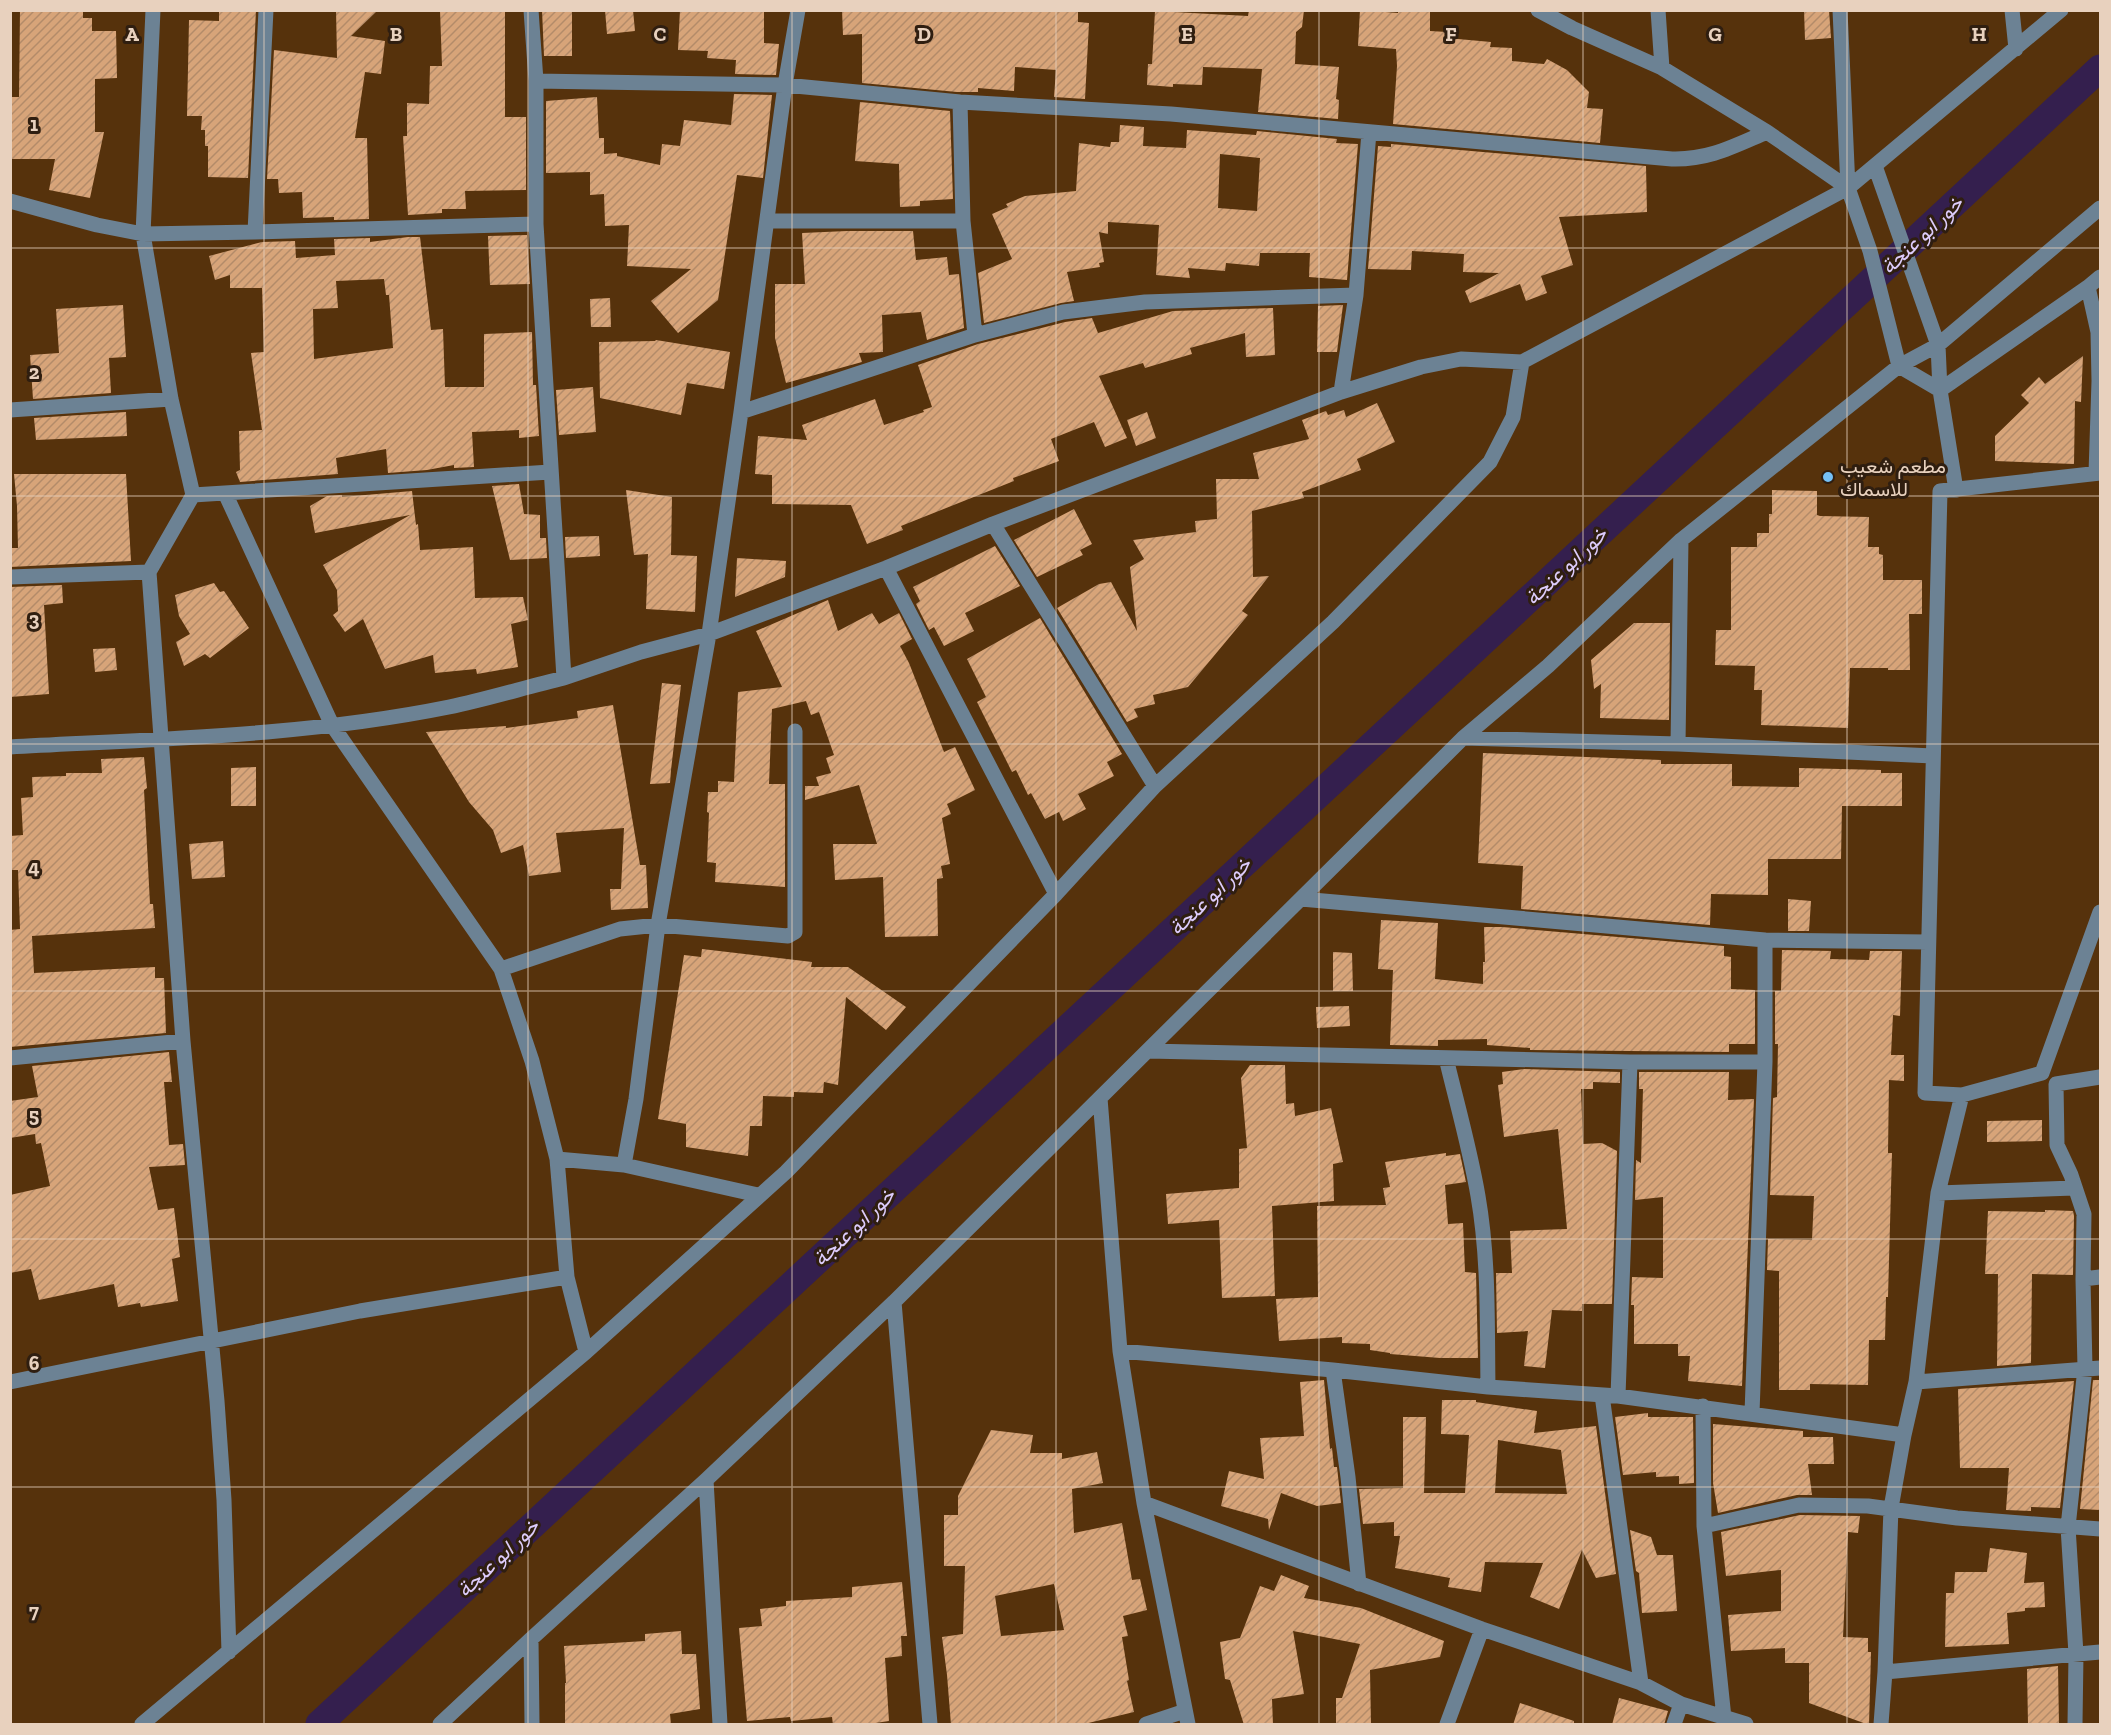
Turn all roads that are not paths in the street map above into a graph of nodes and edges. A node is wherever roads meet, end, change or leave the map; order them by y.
1 (153, 10) edge
2 (266, 10) edge
3 (531, 10) edge
4 (798, 10) edge
5 (1538, 10) edge
6 (1658, 10) edge
7 (1840, 10) edge
8 (2012, 10) edge
9 (2061, 10) edge
10 (2016, 49) junction
11 (1662, 68) junction
12 (536, 81) junction
13 (785, 85) junction
14 (960, 102) junction
15 (1369, 132) junction
16 (1767, 132) junction
17 (1875, 166) junction
18 (1848, 188) junction
19 (10, 201) edge
20 (2100, 208) edge
21 (766, 221) junction
22 (963, 221) junction
23 (536, 224) junction
24 (255, 232) junction
25 (143, 234) junction
26 (2094, 282) edge
27 (1356, 295) junction
28 (975, 335) junction
29 (1938, 345) junction
30 (1522, 362) junction
31 (1899, 366) junction
32 (1940, 390) junction
33 (1341, 392) junction
34 (171, 399) junction
35 (10, 410) edge
36 (741, 412) junction
37 (550, 472) junction
38 (2098, 473) edge
39 (1956, 490) junction
40 (225, 493) junction
41 (193, 495) junction
42 (993, 524) junction
43 (1681, 540) junction
44 (886, 568) junction
45 (149, 572) junction
46 (10, 577) edge
47 (709, 634) junction
48 (564, 678) junction
49 (332, 725) junction
50 (795, 731) dead end
51 (1463, 738) junction
52 (160, 739) junction
53 (1678, 744) junction
54 (10, 747) edge
55 (1933, 756) junction
56 (1155, 786) junction
57 (1056, 894) junction
58 (1301, 899) junction
59 (2100, 912) edge
60 (658, 925) junction
61 (1766, 940) junction
62 (1928, 942) junction
63 (501, 969) junction
64 (183, 1041) junction
65 (1148, 1052) junction
66 (10, 1058) edge
67 (1446, 1058) junction
68 (1630, 1062) junction
69 (1766, 1062) junction
70 (2042, 1073) junction
71 (2100, 1077) edge
72 (2056, 1084) junction
73 (1962, 1095) junction
74 (1100, 1098) junction
75 (557, 1159) junction
76 (624, 1165) junction
77 (2074, 1188) junction
78 (1938, 1193) junction
79 (758, 1195) junction
80 (567, 1277) junction
81 (2100, 1277) edge
82 (2083, 1278) junction
83 (894, 1302) junction
84 (211, 1342) junction
85 (1119, 1351) junction
86 (586, 1352) junction
87 (2093, 1368) edge
88 (1333, 1370) junction
89 (10, 1382) edge
90 (1916, 1382) junction
91 (1488, 1387) junction
92 (1602, 1395) junction
93 (1617, 1396) junction
94 (1702, 1406) junction
95 (1752, 1413) junction
96 (1904, 1435) junction
97 (706, 1480) junction
98 (1144, 1503) junction
99 (1891, 1508) junction
100 (1704, 1526) junction
101 (2068, 1527) junction
102 (2100, 1529) edge
103 (1359, 1584) junction
104 (1482, 1629) junction
105 (531, 1639) junction
106 (229, 1652) junction
107 (2100, 1652) edge
108 (2076, 1654) junction
109 (1885, 1672) junction
110 (1641, 1683) junction
111 (1681, 1704) junction
112 (1187, 1718) edge
113 (1724, 1718) junction
114 (142, 1725) edge
115 (440, 1725) edge
116 (532, 1725) edge
117 (720, 1725) edge
118 (930, 1725) edge
119 (1146, 1725) edge
120 (1447, 1725) edge
121 (1674, 1725) edge
122 (1746, 1725) edge
123 (1881, 1725) edge
124 (2075, 1725) edge

1 - 25 street
2 - 24 street
3 - 12 street
4 - 13 street
5 - 11 street
6 - 11 street
7 - 18 street
8 - 10 street
9 - 10 street
10 - 17 street
11 - 16 street
12 - 13 street
12 - 23 street
13 - 14 street
13 - 21 street
14 - 15 street
14 - 22 street
15 - 16 street
15 - 27 street
16 - 18 street
17 - 18 street
17 - 29 street
18 - 30 street
18 - 31 street
19 - 25 street
20 - 29 street
21 - 22 street
21 - 36 street
22 - 28 street
23 - 24 street
23 - 37 street
24 - 25 street
25 - 34 street
26 - 32 street
26 - 38 street
27 - 28 street
27 - 33 street
28 - 36 street
29 - 31 street
29 - 32 street
30 - 33 street
30 - 56 street
31 - 32 street
31 - 43 street
32 - 39 street
33 - 42 street
34 - 35 street
34 - 41 street
36 - 47 street
37 - 40 street
37 - 48 street
38 - 39 street
39 - 55 street
40 - 41 street
40 - 49 street
41 - 45 street
42 - 44 street
42 - 56 street
43 - 51 street
43 - 53 street
44 - 47 street
44 - 57 street
45 - 46 street
45 - 52 street
47 - 48 street
47 - 60 street
48 - 49 street
49 - 52 street
49 - 63 street
50 - 60 street
51 - 53 street
51 - 58 street
52 - 54 street
52 - 64 street
53 - 55 street
55 - 62 street
56 - 57 street
57 - 79 street
58 - 61 street
58 - 65 street
59 - 70 street
60 - 63 street
60 - 76 street
61 - 62 street
61 - 69 street
62 - 73 street
63 - 75 street
64 - 66 street
64 - 84 street
65 - 67 street
65 - 74 street
67 - 68 street
67 - 91 street
68 - 69 street
68 - 93 street
69 - 95 street
70 - 72 street
70 - 73 street
71 - 72 street
72 - 77 street
73 - 78 street
74 - 83 street
74 - 85 street
75 - 76 street
75 - 80 street
76 - 79 street
77 - 78 street
77 - 82 street
78 - 90 street
79 - 86 street
80 - 84 street
80 - 86 street
81 - 82 street
82 - 87 street
83 - 97 street
83 - 118 street
84 - 89 street
84 - 106 street
85 - 88 street
85 - 98 street
86 - 106 street
87 - 90 street
87 - 101 street
88 - 91 street
88 - 103 street
90 - 96 street
91 - 92 street
92 - 93 street
92 - 110 street
93 - 94 street
94 - 95 street
94 - 100 street
95 - 96 street
96 - 99 street
97 - 105 street
97 - 117 street
98 - 103 street
98 - 112 street
99 - 100 street
99 - 101 street
99 - 109 street
100 - 113 street
101 - 102 street
101 - 108 street
103 - 104 street
104 - 110 street
104 - 120 street
105 - 115 street
105 - 116 street
106 - 114 street
107 - 108 street
108 - 109 street
108 - 124 street
109 - 123 street
110 - 111 street
111 - 113 street
111 - 121 street
112 - 119 street
113 - 122 street

